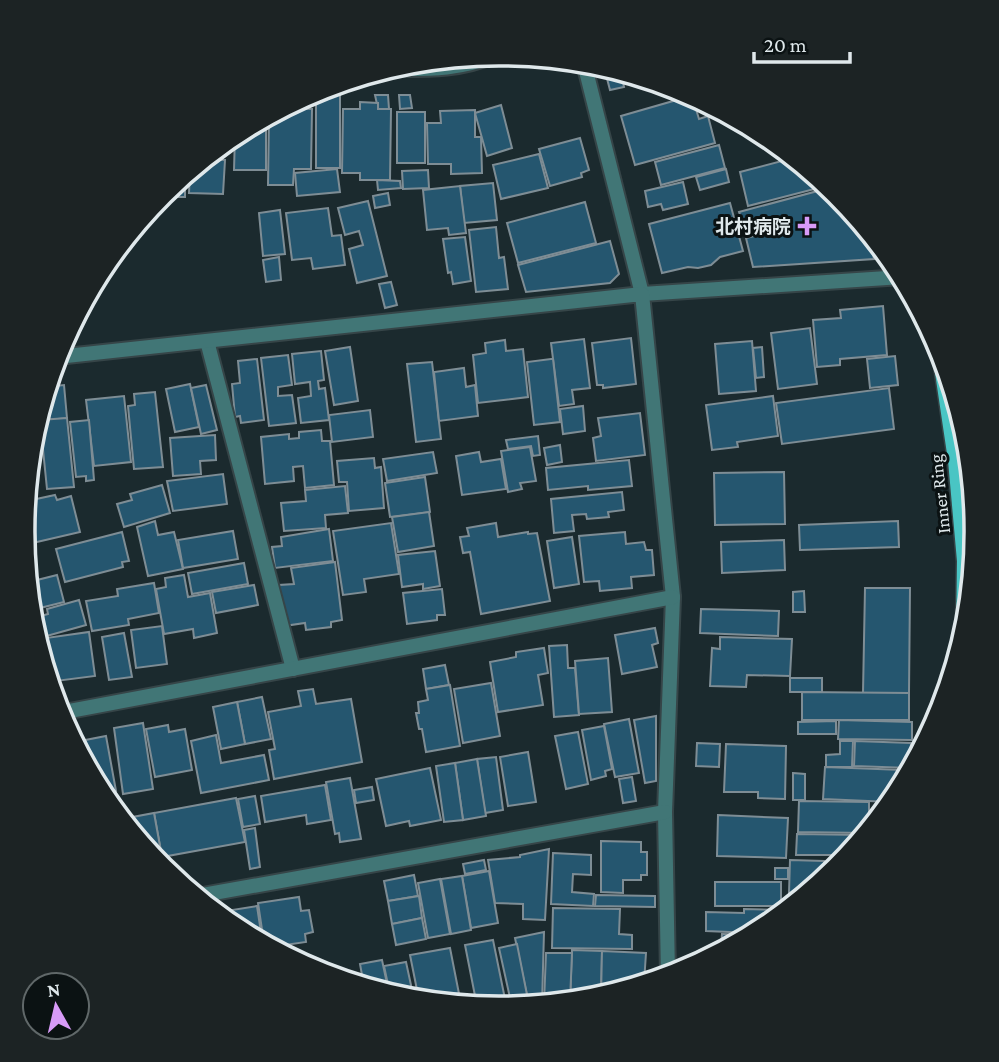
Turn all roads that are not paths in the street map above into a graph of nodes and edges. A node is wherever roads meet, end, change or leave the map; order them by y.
1 (587, 74) edge
2 (889, 278) edge
3 (642, 294) junction
4 (206, 341) junction
5 (69, 356) edge
6 (953, 430) edge
7 (964, 534) edge
8 (673, 597) junction
9 (293, 669) junction
10 (71, 711) edge
11 (665, 813) junction
12 (210, 894) edge
13 (668, 964) edge

1 - 3 street
2 - 3 street
3 - 4 street
3 - 8 street
4 - 5 street
4 - 9 street
6 - 7 main road, Inner Ring
8 - 9 street
8 - 11 street
9 - 10 street
11 - 12 street
11 - 13 street

